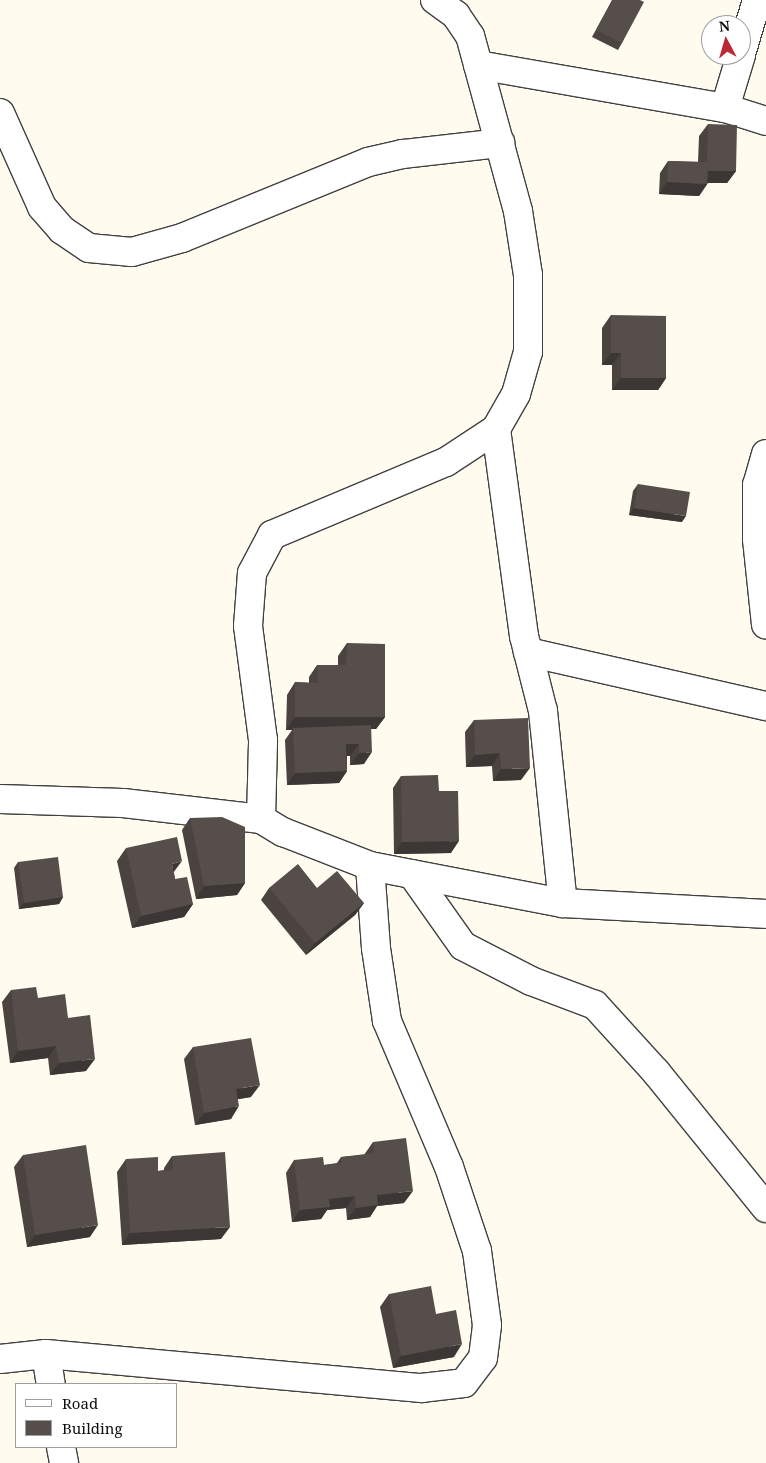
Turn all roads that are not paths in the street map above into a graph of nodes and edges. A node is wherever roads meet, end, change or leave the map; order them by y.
1 (435, 0) edge
2 (757, 0) edge
3 (751, 20) edge
4 (478, 65) junction
5 (738, 65) edge
6 (724, 108) junction
7 (0, 113) edge
8 (766, 121) edge
9 (500, 143) junction
10 (496, 429) junction
11 (766, 454) edge
12 (766, 625) edge
13 (528, 652) junction
14 (766, 706) edge
15 (0, 799) edge
16 (261, 819) junction
17 (370, 866) junction
18 (412, 874) junction
19 (563, 904) junction
20 (766, 914) edge
21 (766, 1208) edge
22 (46, 1354) junction
23 (0, 1359) edge
24 (51, 1383) edge
25 (61, 1448) edge
26 (64, 1463) edge

1 - 4 street
2 - 3 street
4 - 6 street
4 - 9 street
5 - 6 street
6 - 8 street
7 - 9 street
9 - 10 street
10 - 13 street
10 - 16 street
11 - 12 street
13 - 14 street
13 - 19 street
15 - 16 street
16 - 17 street
17 - 18 street
17 - 22 street
18 - 19 street
18 - 21 street
19 - 20 street
22 - 23 street
22 - 24 street
25 - 26 street

